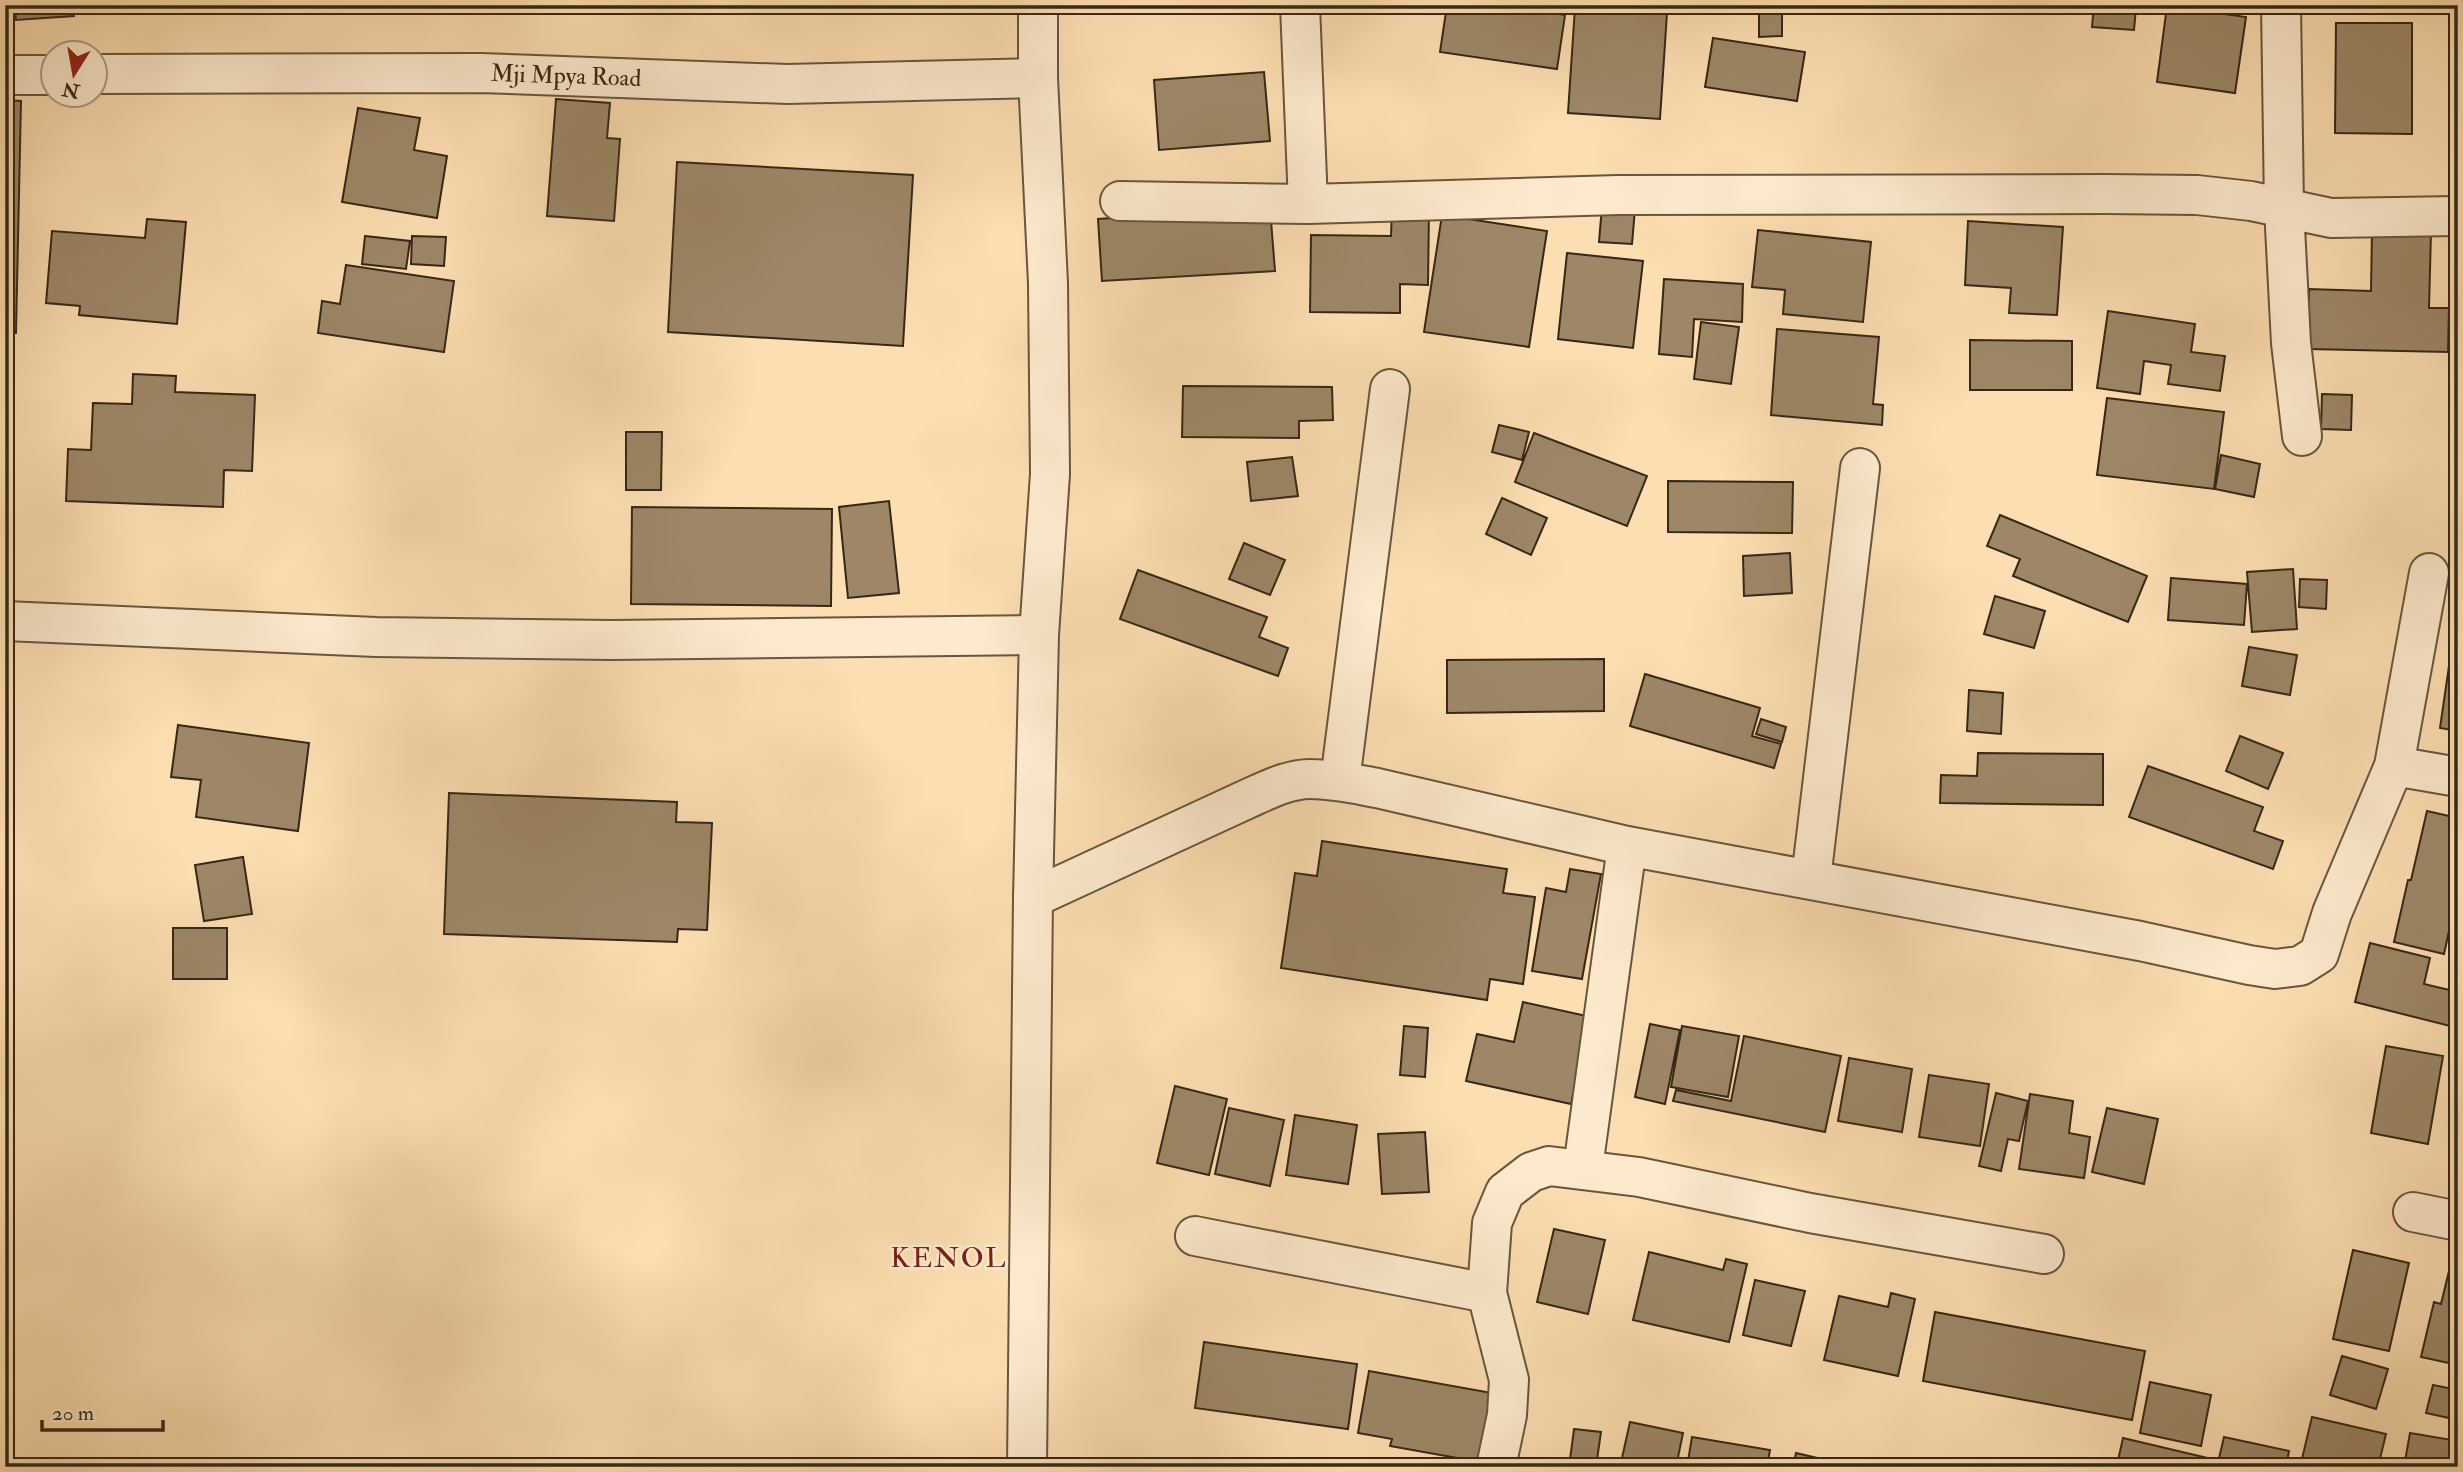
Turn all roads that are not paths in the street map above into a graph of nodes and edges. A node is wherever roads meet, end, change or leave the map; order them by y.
1 (1038, 5) edge
2 (1300, 5) edge
3 (2281, 5) edge
4 (108, 74) edge
5 (5, 75) edge
6 (38, 75) edge
7 (1038, 78) junction
8 (1120, 201) dead end
9 (1308, 204) junction
10 (2284, 208) junction
11 (2458, 216) edge
12 (1390, 388) dead end
13 (2302, 436) dead end
14 (1860, 467) dead end
15 (2429, 573) dead end
16 (5, 621) edge
17 (1039, 635) junction
18 (2394, 765) junction
19 (2458, 777) edge
20 (1340, 781) junction
21 (1627, 846) junction
22 (1811, 880) junction
23 (1033, 898) junction
24 (1583, 1168) junction
25 (2413, 1212) dead end
26 (2458, 1221) edge
27 (1195, 1236) dead end
28 (2044, 1254) dead end
29 (1487, 1293) junction
30 (1027, 1467) edge
31 (1496, 1467) edge

1 - 7 street
2 - 9 street
3 - 10 street
4 - 7 street, Mji Mpya Road
5 - 6 street
7 - 17 street
8 - 9 street
9 - 10 street
10 - 11 street
10 - 13 street
12 - 20 street
14 - 22 street
15 - 18 street
16 - 17 street
17 - 23 street
18 - 19 street
18 - 22 street
20 - 21 street
20 - 23 street
21 - 22 street
21 - 24 street
23 - 30 street
24 - 28 street
24 - 29 street
25 - 26 street
27 - 29 street
29 - 31 street

